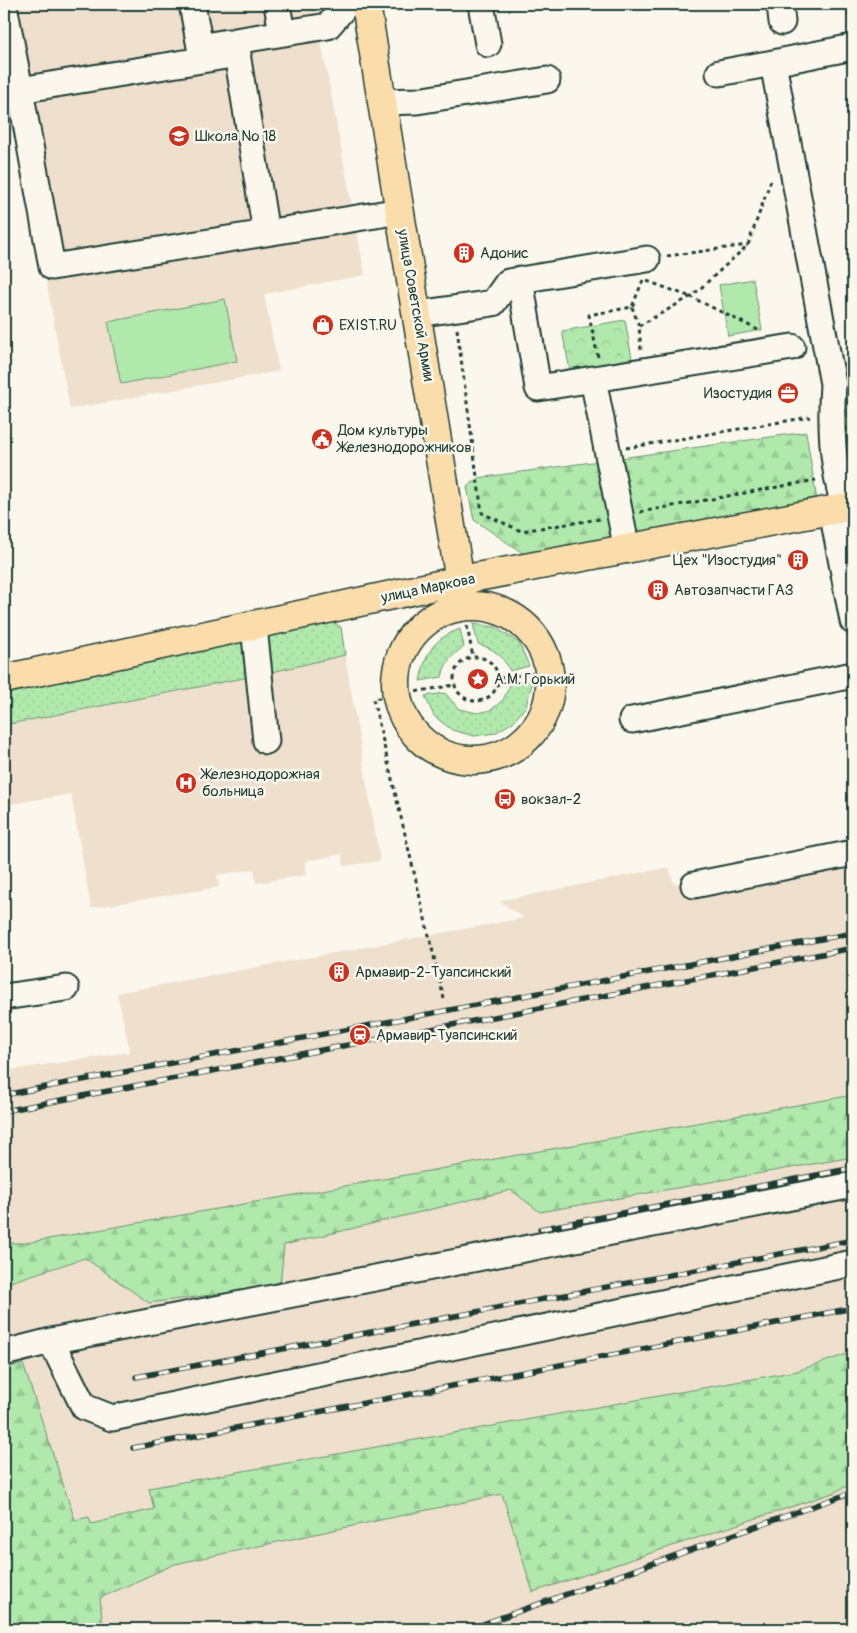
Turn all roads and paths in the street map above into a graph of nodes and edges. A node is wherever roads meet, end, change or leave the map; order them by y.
1 (192, 4) edge
2 (278, 4) edge
3 (347, 4) edge
4 (366, 4) edge
5 (481, 4) edge
6 (847, 4) edge
7 (4, 5) edge
8 (282, 34) junction
9 (852, 40) edge
10 (488, 44) dead end
11 (236, 47) junction
12 (773, 63) junction
13 (718, 73) dead end
14 (547, 80) dead end
15 (20, 90) junction
16 (382, 102) junction
17 (774, 171) dead end
18 (400, 210) junction
19 (266, 232) junction
20 (748, 245) junction
21 (645, 269) junction
22 (520, 280) junction
23 (691, 297) junction
24 (632, 307) junction
25 (417, 314) junction
26 (639, 326) junction
27 (792, 347) joint
28 (644, 371) junction
29 (598, 378) junction
30 (830, 414) junction
31 (607, 451) junction
32 (843, 508) edge
33 (627, 550) junction
34 (462, 593) junction
35 (853, 621) edge
36 (254, 627) junction
37 (473, 657) junction
38 (550, 671) junction
39 (853, 675) edge
40 (499, 678) junction
41 (4, 679) edge
42 (455, 685) junction
43 (397, 694) junction
44 (632, 720) dead end
45 (266, 741) dead end
46 (853, 853) edge
47 (694, 885) dead end
48 (66, 988) dead end
49 (4, 997) edge
50 (444, 999) dead end
51 (853, 1185) edge
52 (853, 1263) edge
53 (51, 1341) junction
54 (4, 1353) edge

1 - 11 street
2 - 8 street
3 - 8 street
4 - 16 main road, улица Советской Армии
5 - 10 street
6 - 9 path
7 - 15 street
8 - 11 street
9 - 12 street
11 - 15 street
11 - 19 street
12 - 13 street
12 - 30 street
14 - 16 street
15 - 19 street
16 - 18 main road, улица Советской Армии
17 - 20 path
18 - 19 street
18 - 25 main road, улица Советской Армии
20 - 21 path
20 - 23 path
21 - 22 street
21 - 24 path
22 - 25 street
22 - 29 street
23 - 26 path
23 - 27 path
24 - 26 path
24 - 29 path
25 - 34 main road, улица Советской Армии
26 - 28 path
27 - 28 street
28 - 29 street
29 - 31 street
30 - 31 path
30 - 32 street
31 - 33 street
32 - 33 main road, улица Маркова
32 - 35 street
33 - 34 main road, улица Маркова
34 - 36 main road, улица Маркова
34 - 37 path
34 - 38 main road
34 - 43 main road
36 - 41 main road, улица Маркова
36 - 45 street
37 - 40 path
37 - 42 path
38 - 40 path
38 - 43 main road
39 - 44 street
40 - 42 path
42 - 43 path
43 - 50 path
46 - 47 street
48 - 49 street
51 - 53 street
52 - 53 street
53 - 54 street

